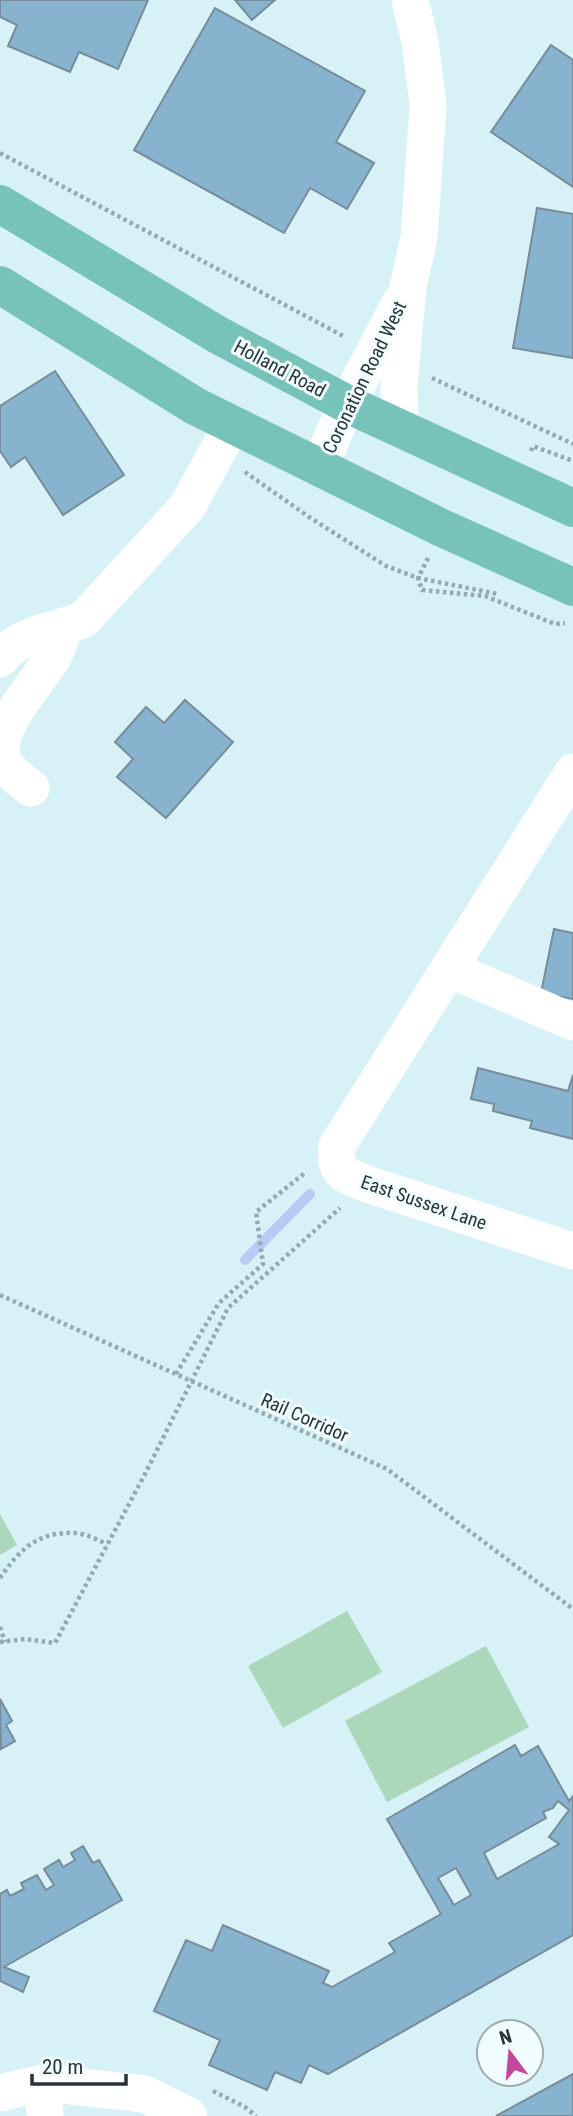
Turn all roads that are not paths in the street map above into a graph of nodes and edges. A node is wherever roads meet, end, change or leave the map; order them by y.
1 (410, 0) edge
2 (0, 204) edge
3 (0, 285) edge
4 (387, 358) junction
5 (347, 404) junction
6 (232, 425) junction
7 (400, 429) junction
8 (319, 467) junction
9 (573, 508) edge
10 (573, 587) edge
11 (65, 627) junction
12 (0, 659) edge
13 (573, 772) edge
14 (31, 788) dead end
15 (449, 969) junction
16 (573, 1022) edge
17 (573, 1251) edge
18 (0, 2093) edge
19 (43, 2100) edge
20 (188, 2116) edge

1 - 4 street, Coronation Road West
2 - 5 main road, Holland Road
3 - 6 main road
4 - 5 street, Coronation Road West
4 - 7 street, Coronation Road West
5 - 7 main road, Holland Road
5 - 8 street, Coronation Road West
6 - 8 main road
6 - 11 street
7 - 9 main road, Holland Road
8 - 10 main road
11 - 12 street
11 - 14 street
13 - 15 street
15 - 16 street
15 - 17 street, East Sussex Lane
18 - 19 street
19 - 20 street

